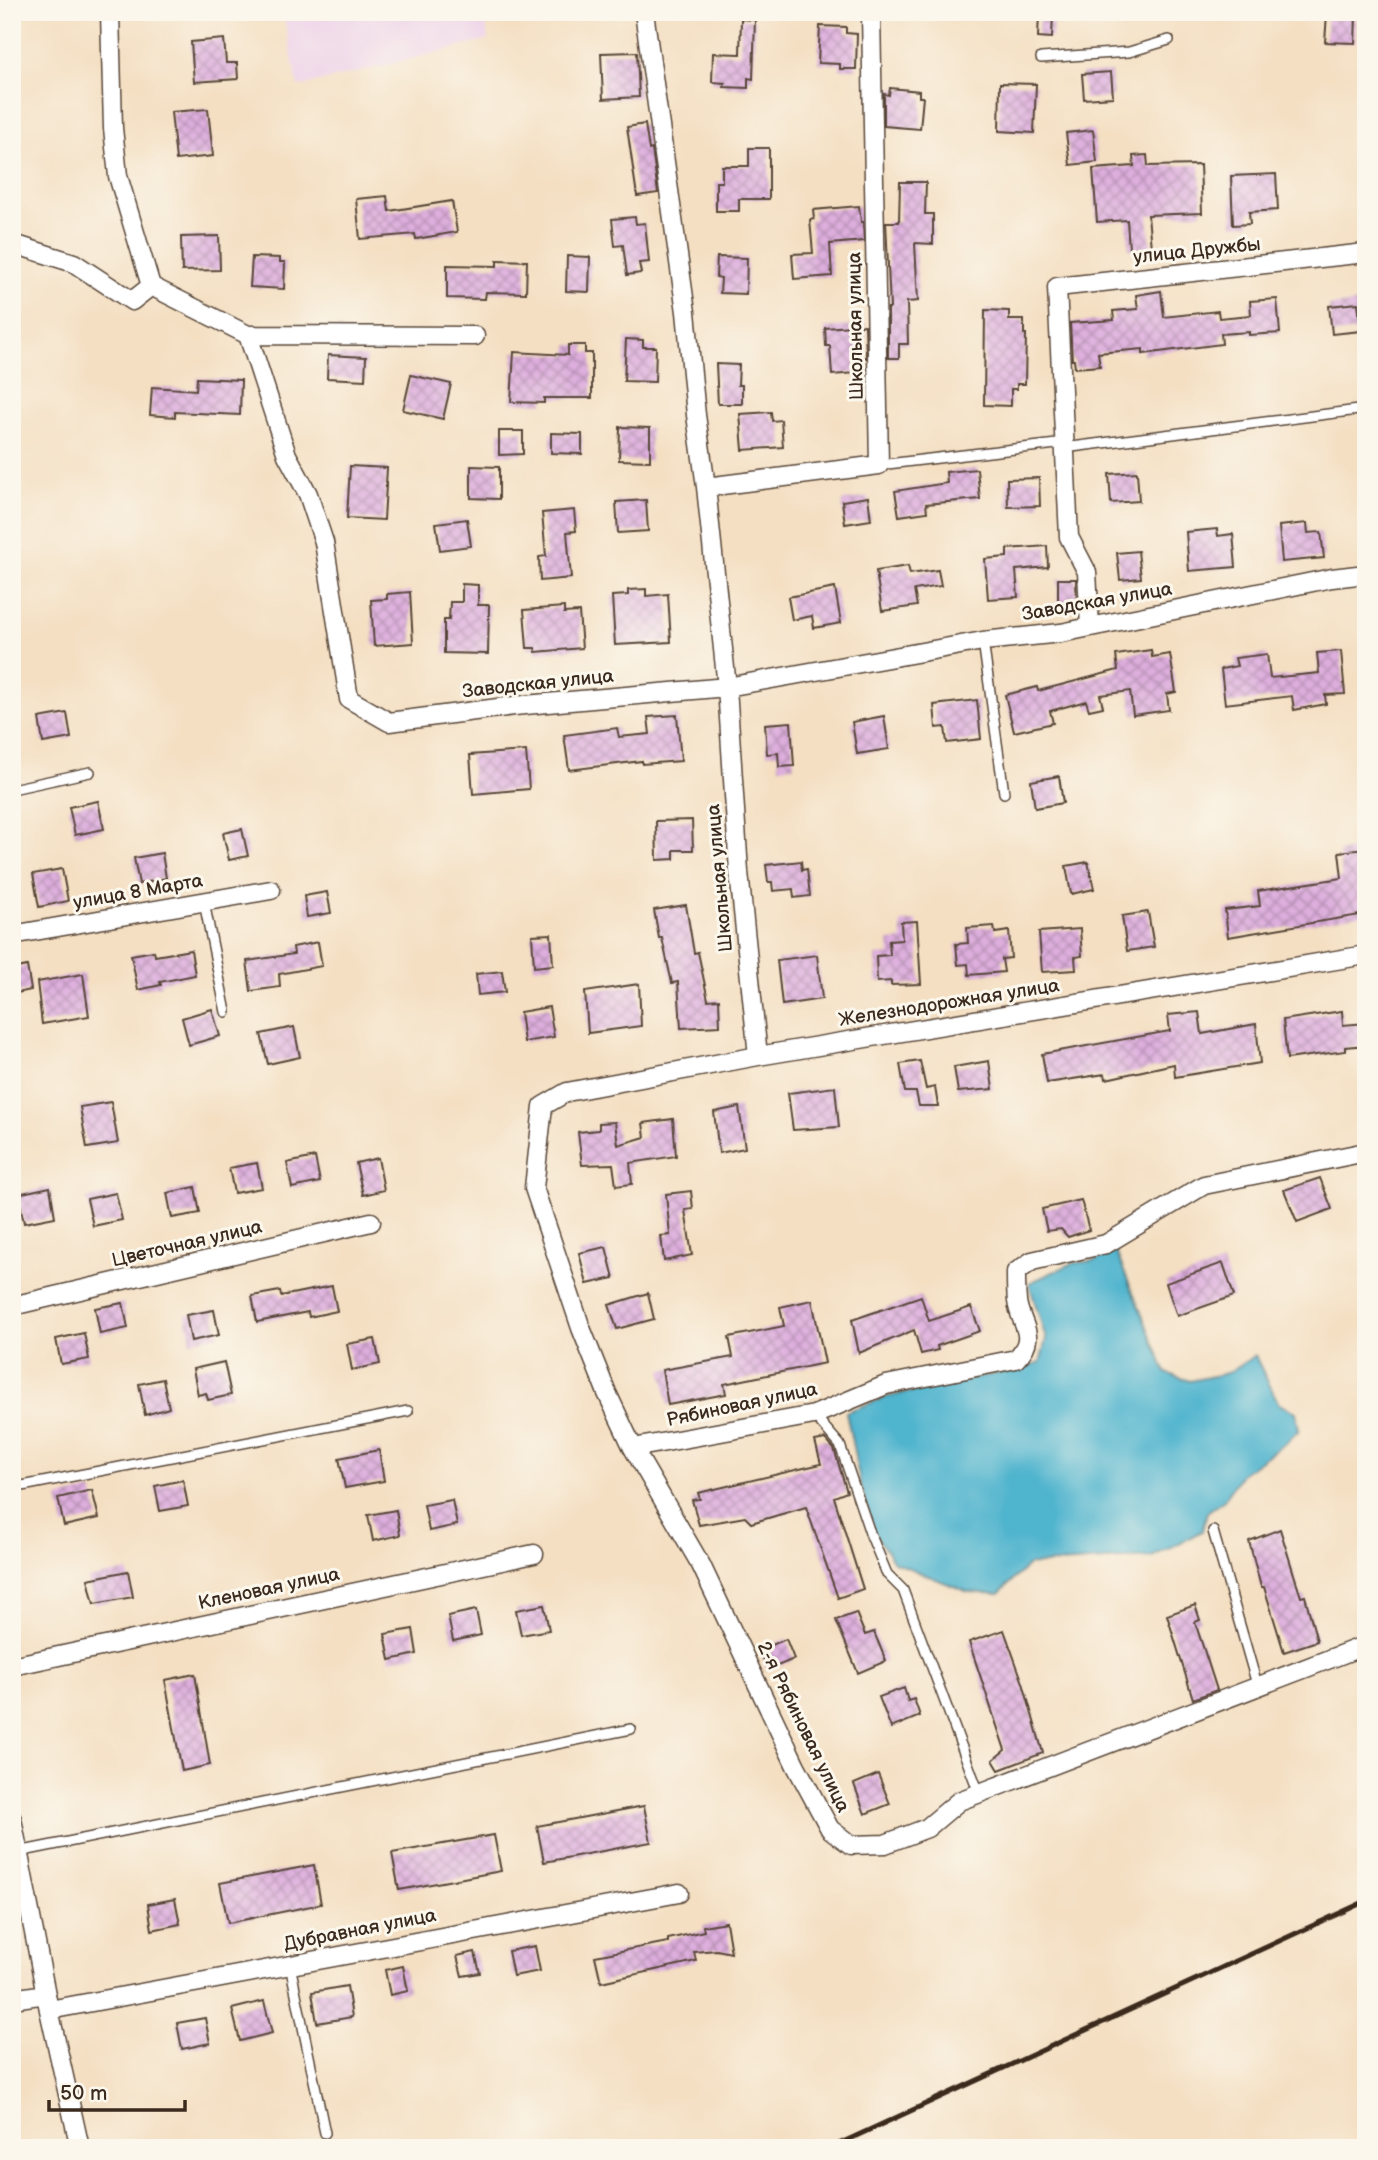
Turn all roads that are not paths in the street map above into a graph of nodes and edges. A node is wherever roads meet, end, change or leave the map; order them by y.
1 (110, 12) edge
2 (644, 12) edge
3 (871, 12) edge
4 (1169, 40) dead end
5 (1041, 58) dead end
6 (16, 247) edge
7 (1366, 253) edge
8 (150, 286) junction
9 (248, 335) junction
10 (475, 336) dead end
11 (1366, 409) edge
12 (1064, 446) junction
13 (879, 465) junction
14 (706, 488) junction
15 (1366, 574) edge
16 (1090, 626) junction
17 (983, 641) junction
18 (727, 687) junction
19 (90, 772) dead end
20 (12, 789) edge
21 (1004, 793) dead end
22 (271, 890) dead end
23 (204, 902) junction
24 (12, 936) edge
25 (1366, 955) edge
26 (226, 1012) dead end
27 (758, 1056) junction
28 (543, 1106) joint
29 (1365, 1154) edge
30 (371, 1222) dead end
31 (12, 1306) edge
32 (408, 1410) dead end
33 (814, 1415) junction
34 (633, 1448) junction
35 (12, 1488) edge
36 (1213, 1531) dead end
37 (534, 1554) dead end
38 (1366, 1645) edge
39 (12, 1666) edge
40 (1258, 1688) junction
41 (631, 1729) dead end
42 (979, 1793) junction
43 (12, 1819) edge
44 (18, 1852) junction
45 (679, 1893) dead end
46 (290, 1965) junction
47 (12, 1999) edge
48 (47, 2002) junction
49 (325, 2133) dead end
50 (79, 2148) edge

1 - 8 street
2 - 14 street, Школьная улица
3 - 13 street, Школьная улица
4 - 5 lane
6 - 8 street
7 - 12 street, улица Дружбы
8 - 9 street
9 - 10 street
9 - 18 street, Заводская улица
11 - 12 lane
12 - 13 lane
12 - 16 street
13 - 14 street
14 - 18 street, Школьная улица
15 - 16 street, Заводская улица
16 - 17 street, Заводская улица
17 - 18 street, Заводская улица
17 - 21 lane
18 - 27 street, Школьная улица
19 - 20 lane
22 - 23 street, улица 8 Марта
23 - 24 street, улица 8 Марта
23 - 26 lane
25 - 27 street, Железнодорожная улица
27 - 28 street, Железнодорожная улица
28 - 34 street, 2-я Рябиновая улица
29 - 33 street, Рябиновая улица
30 - 31 street, Цветочная улица
32 - 35 lane
33 - 34 street, Рябиновая улица
33 - 42 lane
34 - 42 street, 2-я Рябиновая улица
36 - 40 lane
37 - 39 street, Кленовая улица
38 - 40 street, 2-я Рябиновая улица
40 - 42 street, 2-я Рябиновая улица
41 - 44 lane
43 - 44 street
44 - 48 street
45 - 46 street, Дубравная улица
46 - 48 street, Дубравная улица
46 - 49 lane
47 - 48 street, Дубравная улица
48 - 50 street

